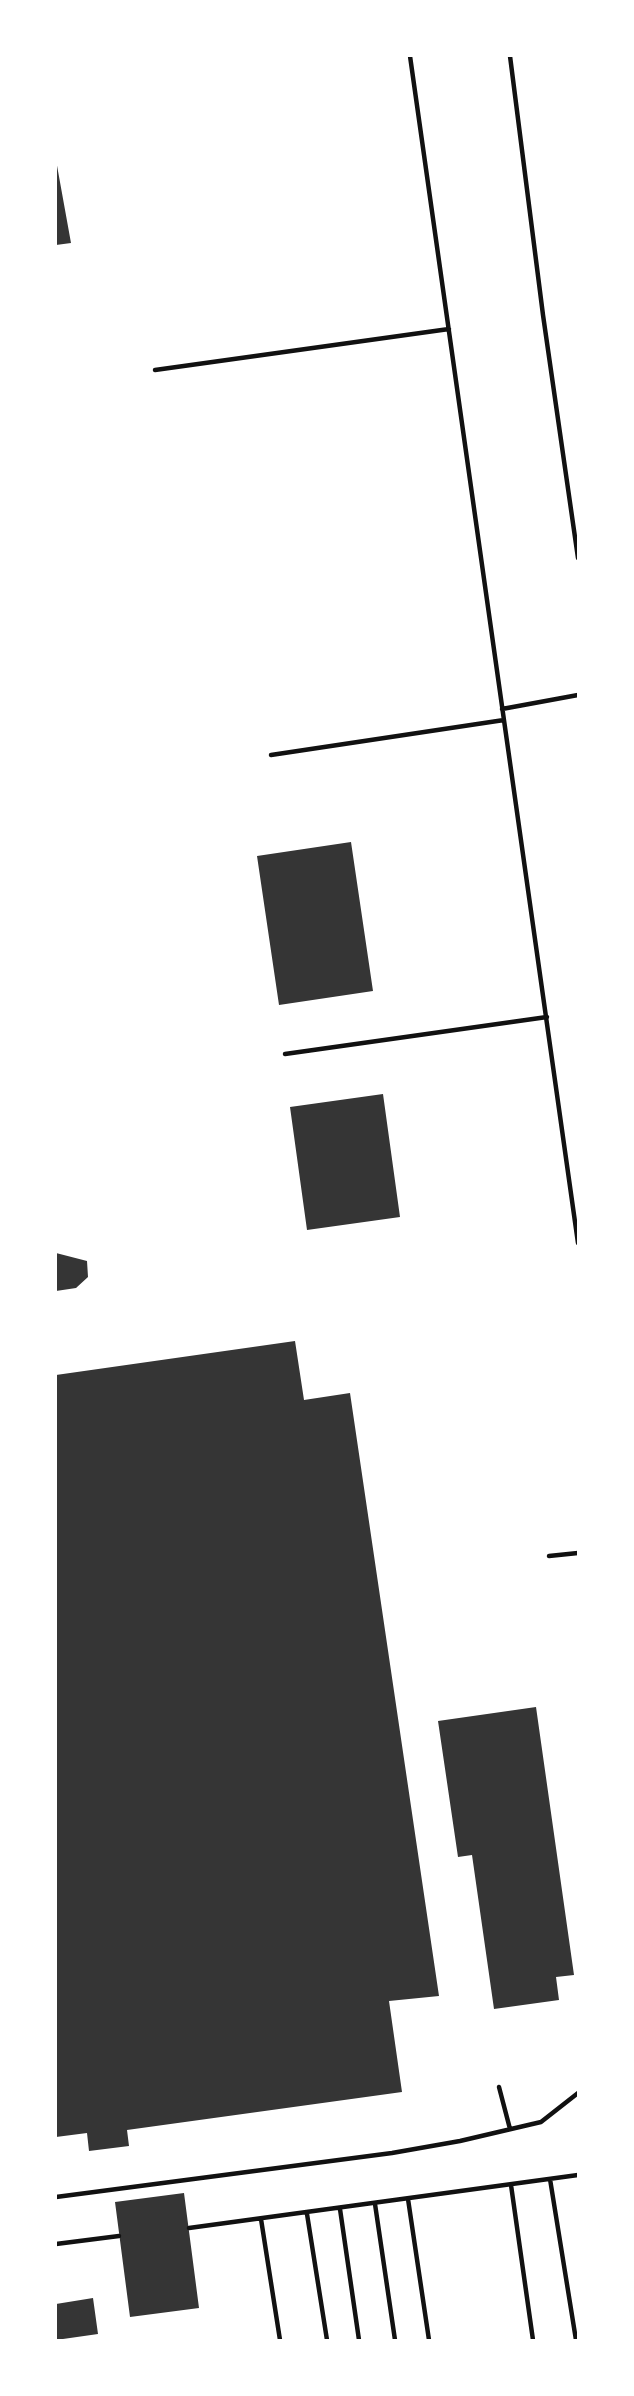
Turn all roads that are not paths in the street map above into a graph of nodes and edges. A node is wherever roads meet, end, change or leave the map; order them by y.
1 (410, 56) edge
2 (510, 56) edge
3 (448, 329) junction
4 (155, 370) dead end
5 (579, 558) edge
6 (579, 695) edge
7 (502, 709) junction
8 (504, 720) junction
9 (270, 755) dead end
10 (547, 1017) junction
11 (285, 1054) dead end
12 (579, 1243) edge
13 (579, 1553) edge
14 (549, 1556) dead end
15 (499, 2087) dead end
16 (579, 2093) edge
17 (510, 2129) junction
18 (579, 2175) edge
19 (550, 2179) junction
20 (511, 2185) junction
21 (56, 2197) edge
22 (408, 2199) junction
23 (375, 2204) junction
24 (340, 2209) junction
25 (307, 2214) junction
26 (261, 2219) junction
27 (189, 2228) dead end
28 (119, 2236) dead end
29 (56, 2244) edge
30 (280, 2340) edge
31 (327, 2340) edge
32 (359, 2340) edge
33 (395, 2340) edge
34 (429, 2340) edge
35 (533, 2340) edge
36 (576, 2340) edge

1 - 3 lane
2 - 5 lane
3 - 4 lane
3 - 7 lane
6 - 7 lane
7 - 8 lane
8 - 9 lane
8 - 10 lane
10 - 11 lane
10 - 12 lane
13 - 14 lane
15 - 17 lane
16 - 17 lane
17 - 21 lane
18 - 19 lane
19 - 20 lane
19 - 36 lane
20 - 22 lane
20 - 35 lane
22 - 23 lane
22 - 34 lane
23 - 24 lane
23 - 33 lane
24 - 25 lane
24 - 32 lane
25 - 26 lane
25 - 31 lane
26 - 27 lane
26 - 30 lane
28 - 29 lane

